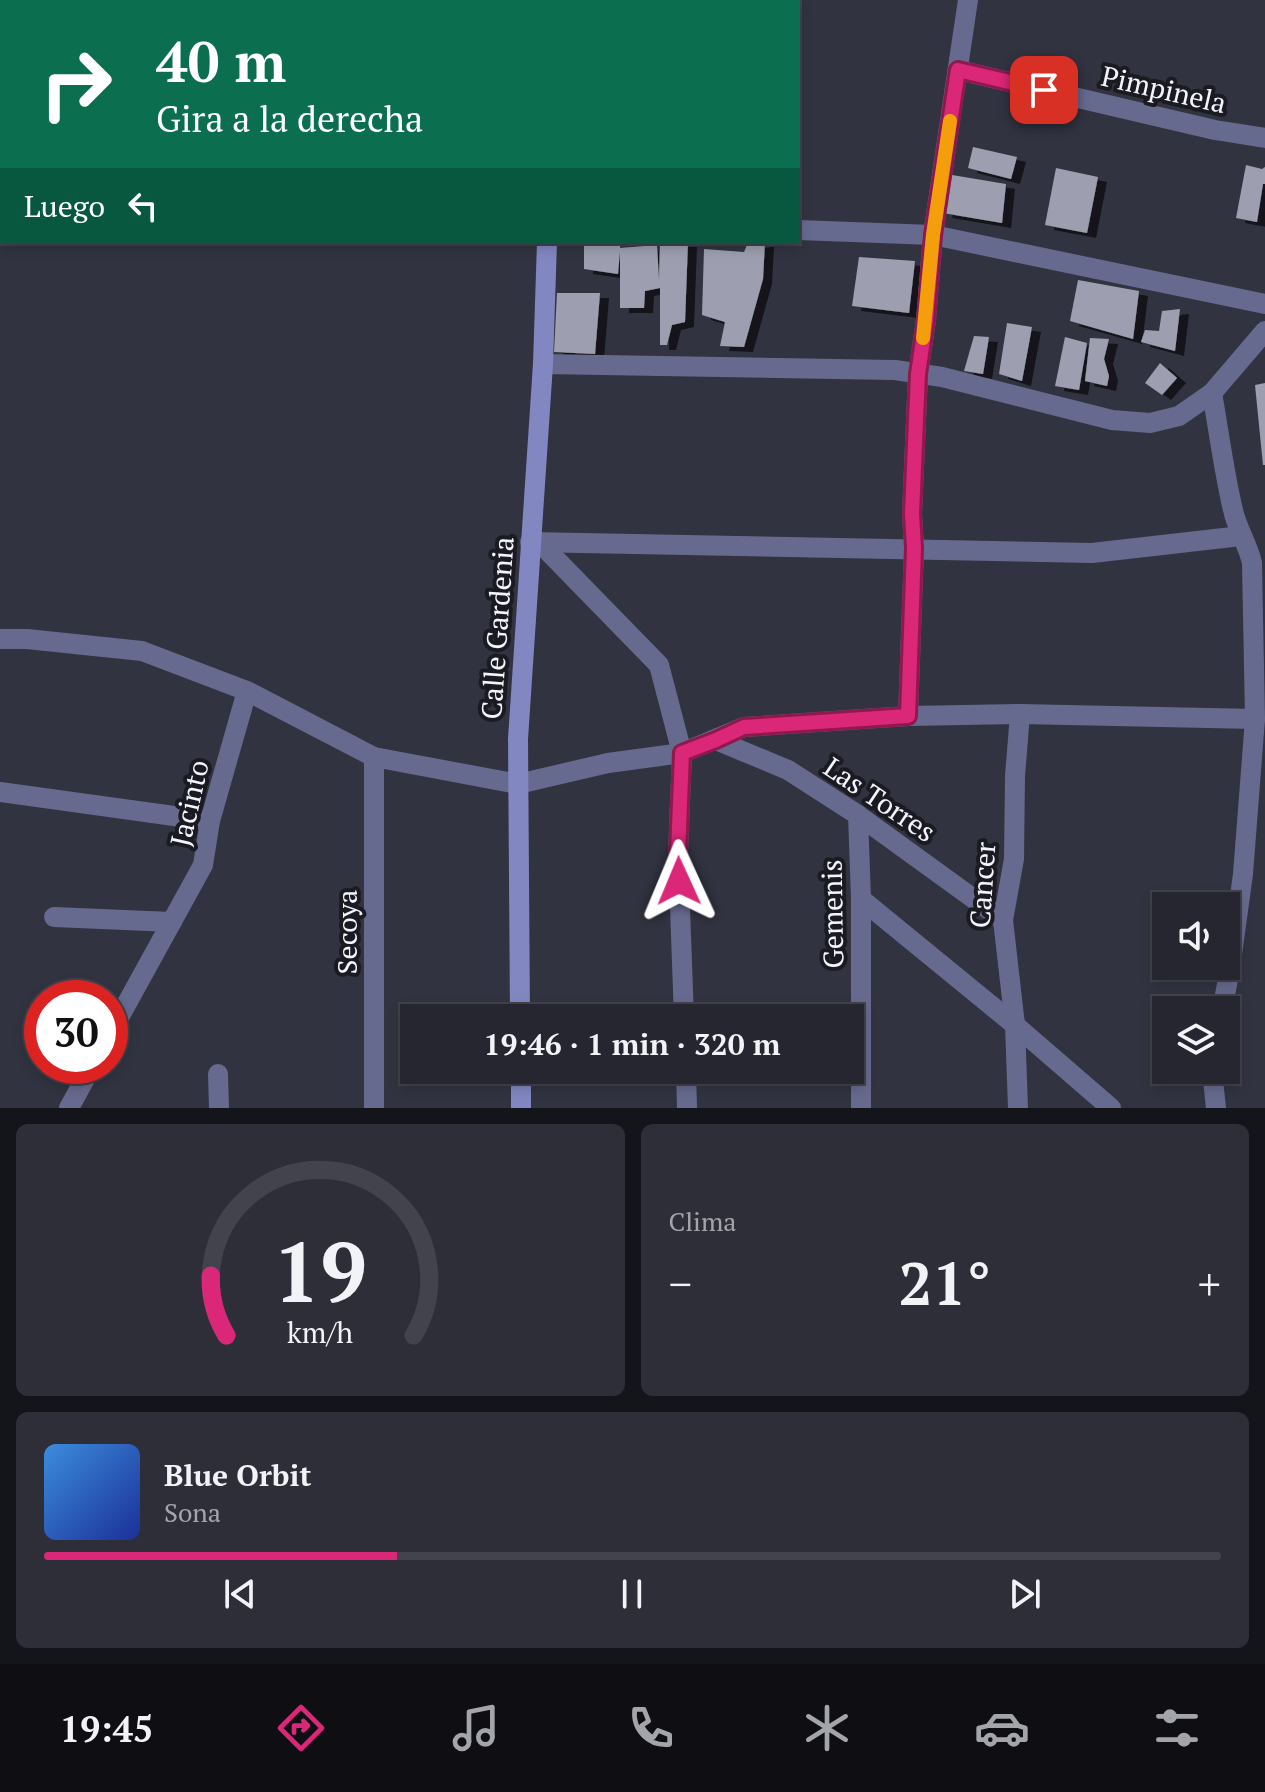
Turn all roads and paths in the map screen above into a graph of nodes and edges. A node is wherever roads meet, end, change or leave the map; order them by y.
1 (968, 0) edge
2 (958, 70) junction
3 (1265, 138) edge
4 (800, 230) edge
5 (933, 235) junction
6 (547, 244) edge
7 (1265, 304) edge
8 (1265, 331) edge
9 (543, 364) junction
10 (918, 374) junction
11 (1212, 393) junction
12 (1241, 536) junction
13 (535, 542) junction
14 (914, 548) junction
15 (0, 639) edge
16 (247, 691) junction
17 (1020, 714) junction
18 (908, 716) junction
19 (1255, 719) junction
20 (716, 740) junction
21 (682, 753) junction
22 (374, 757) junction
23 (518, 784) junction
24 (0, 792) edge
25 (858, 815) junction
26 (210, 821) junction
27 (861, 899) junction
28 (54, 917) dead end
29 (1003, 920) junction
30 (172, 922) junction
31 (1225, 996) edge
32 (128, 1001) edge
33 (520, 1004) edge
34 (683, 1004) edge
35 (1015, 1025) junction
36 (218, 1074) dead end
37 (82, 1084) edge
38 (521, 1084) edge
39 (686, 1084) edge
40 (1213, 1084) edge
41 (69, 1108) edge
42 (219, 1108) edge
43 (374, 1108) edge
44 (521, 1108) edge
45 (687, 1108) edge
46 (861, 1108) edge
47 (1018, 1108) edge
48 (1111, 1108) edge
49 (1216, 1108) edge

1 - 2 street
2 - 3 street, Pimpinela
2 - 5 street
4 - 5 street
5 - 7 street
5 - 10 street
6 - 9 street, Calle Gardenia
8 - 11 street
9 - 10 street
9 - 13 street, Calle Gardenia
10 - 11 street
10 - 14 street
11 - 12 street
12 - 14 street
12 - 19 street
13 - 14 street
13 - 21 street
13 - 23 street, Calle Gardenia
14 - 18 street
15 - 16 street
16 - 22 street
16 - 26 street, Jacinto
17 - 18 street
17 - 19 street
17 - 29 street, Cancer
18 - 20 street
19 - 31 street
20 - 21 street
20 - 25 street, Las Torres
21 - 23 street
21 - 34 street
22 - 23 street
22 - 43 street, Secoya
23 - 33 street, Calle Gardenia
24 - 26 street
25 - 27 street, Gemenis
25 - 29 street, Las Torres
26 - 30 street, Jacinto
27 - 35 street
27 - 46 street, Gemenis
28 - 30 street
29 - 35 street, Cancer
30 - 32 street, Jacinto
35 - 47 street, Cancer
35 - 48 street
36 - 42 street
37 - 41 street
38 - 44 street
39 - 45 street
40 - 49 street

